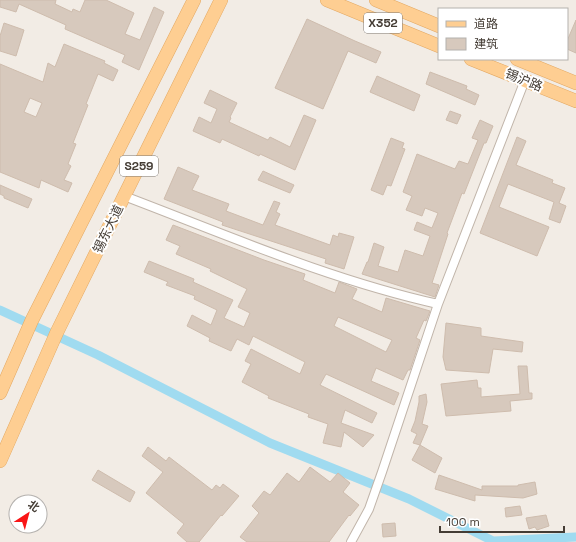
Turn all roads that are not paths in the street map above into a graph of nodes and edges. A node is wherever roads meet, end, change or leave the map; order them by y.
1 (194, 0) edge
2 (221, 0) edge
3 (327, 0) edge
4 (376, 0) edge
5 (438, 26) edge
6 (438, 46) edge
7 (474, 60) edge
8 (519, 60) edge
9 (525, 80) junction
10 (576, 84) edge
11 (576, 101) edge
12 (124, 196) junction
13 (438, 304) junction
14 (0, 393) edge
15 (0, 461) edge
16 (352, 542) edge

1 - 14 main road, 锡东大道 / S259
2 - 12 main road, 锡东大道 / S259
3 - 6 main road, X352
4 - 5 main road, X352
7 - 9 main road, 锡沪路
8 - 10 main road, 锡沪路
9 - 11 main road, 锡沪路
9 - 13 street
12 - 13 street
12 - 15 main road, 锡东大道 / S259
13 - 16 street

